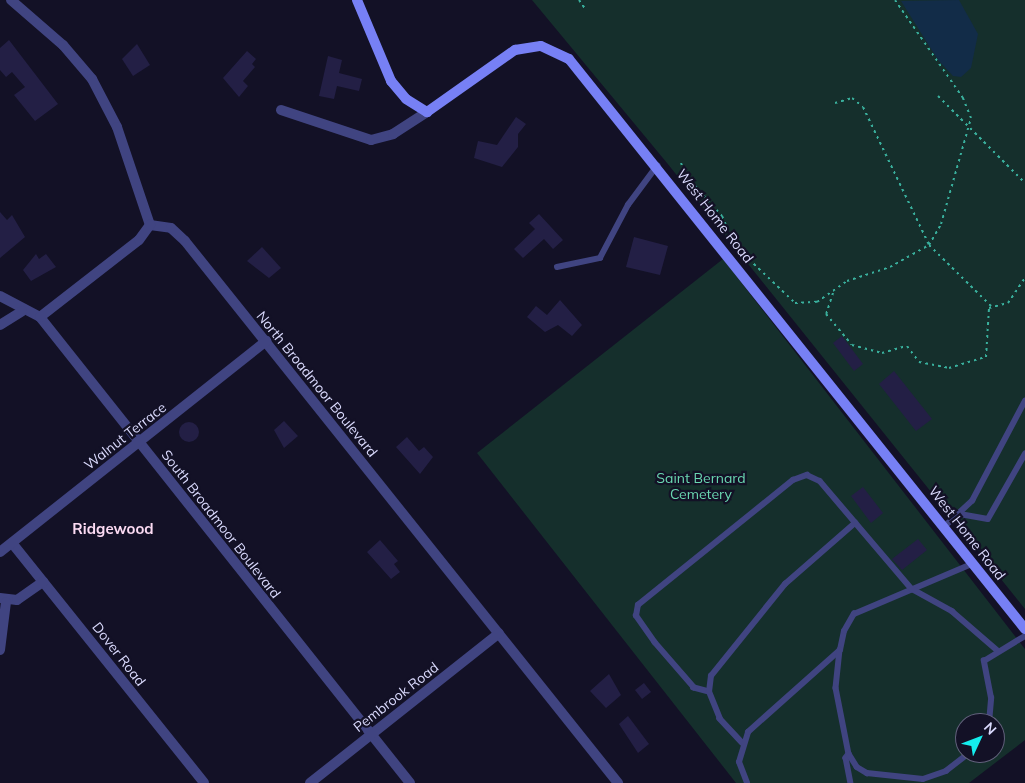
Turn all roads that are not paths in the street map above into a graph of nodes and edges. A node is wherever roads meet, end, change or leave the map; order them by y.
1 (357, 0) edge
2 (16, 1) edge
3 (281, 110) dead end
4 (427, 112) junction
5 (657, 166) junction
6 (150, 225) junction
7 (557, 267) dead end
8 (0, 296) edge
9 (22, 311) junction
10 (40, 317) junction
11 (0, 325) edge
12 (266, 341) junction
13 (1025, 401) edge
14 (139, 442) junction
15 (1025, 454) edge
16 (960, 514) junction
17 (855, 523) junction
18 (945, 526) junction
19 (12, 543) junction
20 (0, 552) edge
21 (974, 564) junction
22 (43, 582) junction
23 (912, 589) junction
24 (3, 600) edge
25 (1025, 629) edge
26 (499, 633) junction
27 (1025, 636) edge
28 (0, 650) edge
29 (840, 650) junction
30 (997, 650) junction
31 (709, 692) junction
32 (990, 713) edge
33 (371, 734) junction
34 (742, 743) junction
35 (849, 754) junction
36 (956, 763) edge
37 (204, 783) edge
38 (310, 783) edge
39 (410, 783) edge
40 (618, 783) edge
41 (747, 783) edge
42 (850, 783) edge

1 - 4 street
2 - 6 street
3 - 4 street
4 - 5 street, West Home Road
5 - 7 lane
5 - 18 street, West Home Road
6 - 10 street
6 - 12 street, North Broadmoor Boulevard
8 - 9 street
9 - 10 street
9 - 11 street
10 - 14 street, South Broadmoor Boulevard
12 - 14 street, Walnut Terrace
12 - 26 street, North Broadmoor Boulevard
13 - 16 lane
14 - 19 street, Walnut Terrace
14 - 33 street, South Broadmoor Boulevard
15 - 16 lane
16 - 18 lane
17 - 23 lane
17 - 31 lane
17 - 31 lane
18 - 21 street, West Home Road
19 - 20 street, Walnut Terrace
19 - 22 street, Dover Road
21 - 23 lane
21 - 25 street, West Home Road
22 - 24 street
22 - 37 street, Dover Road
23 - 29 lane
23 - 30 lane
24 - 28 street
26 - 33 street, Pembrook Road
26 - 40 street, North Broadmoor Boulevard
27 - 30 lane
29 - 34 lane
29 - 35 lane
30 - 32 lane
31 - 34 lane
33 - 38 street, Pembrook Road
33 - 39 street, South Broadmoor Boulevard
34 - 41 lane
35 - 36 lane
35 - 42 lane

